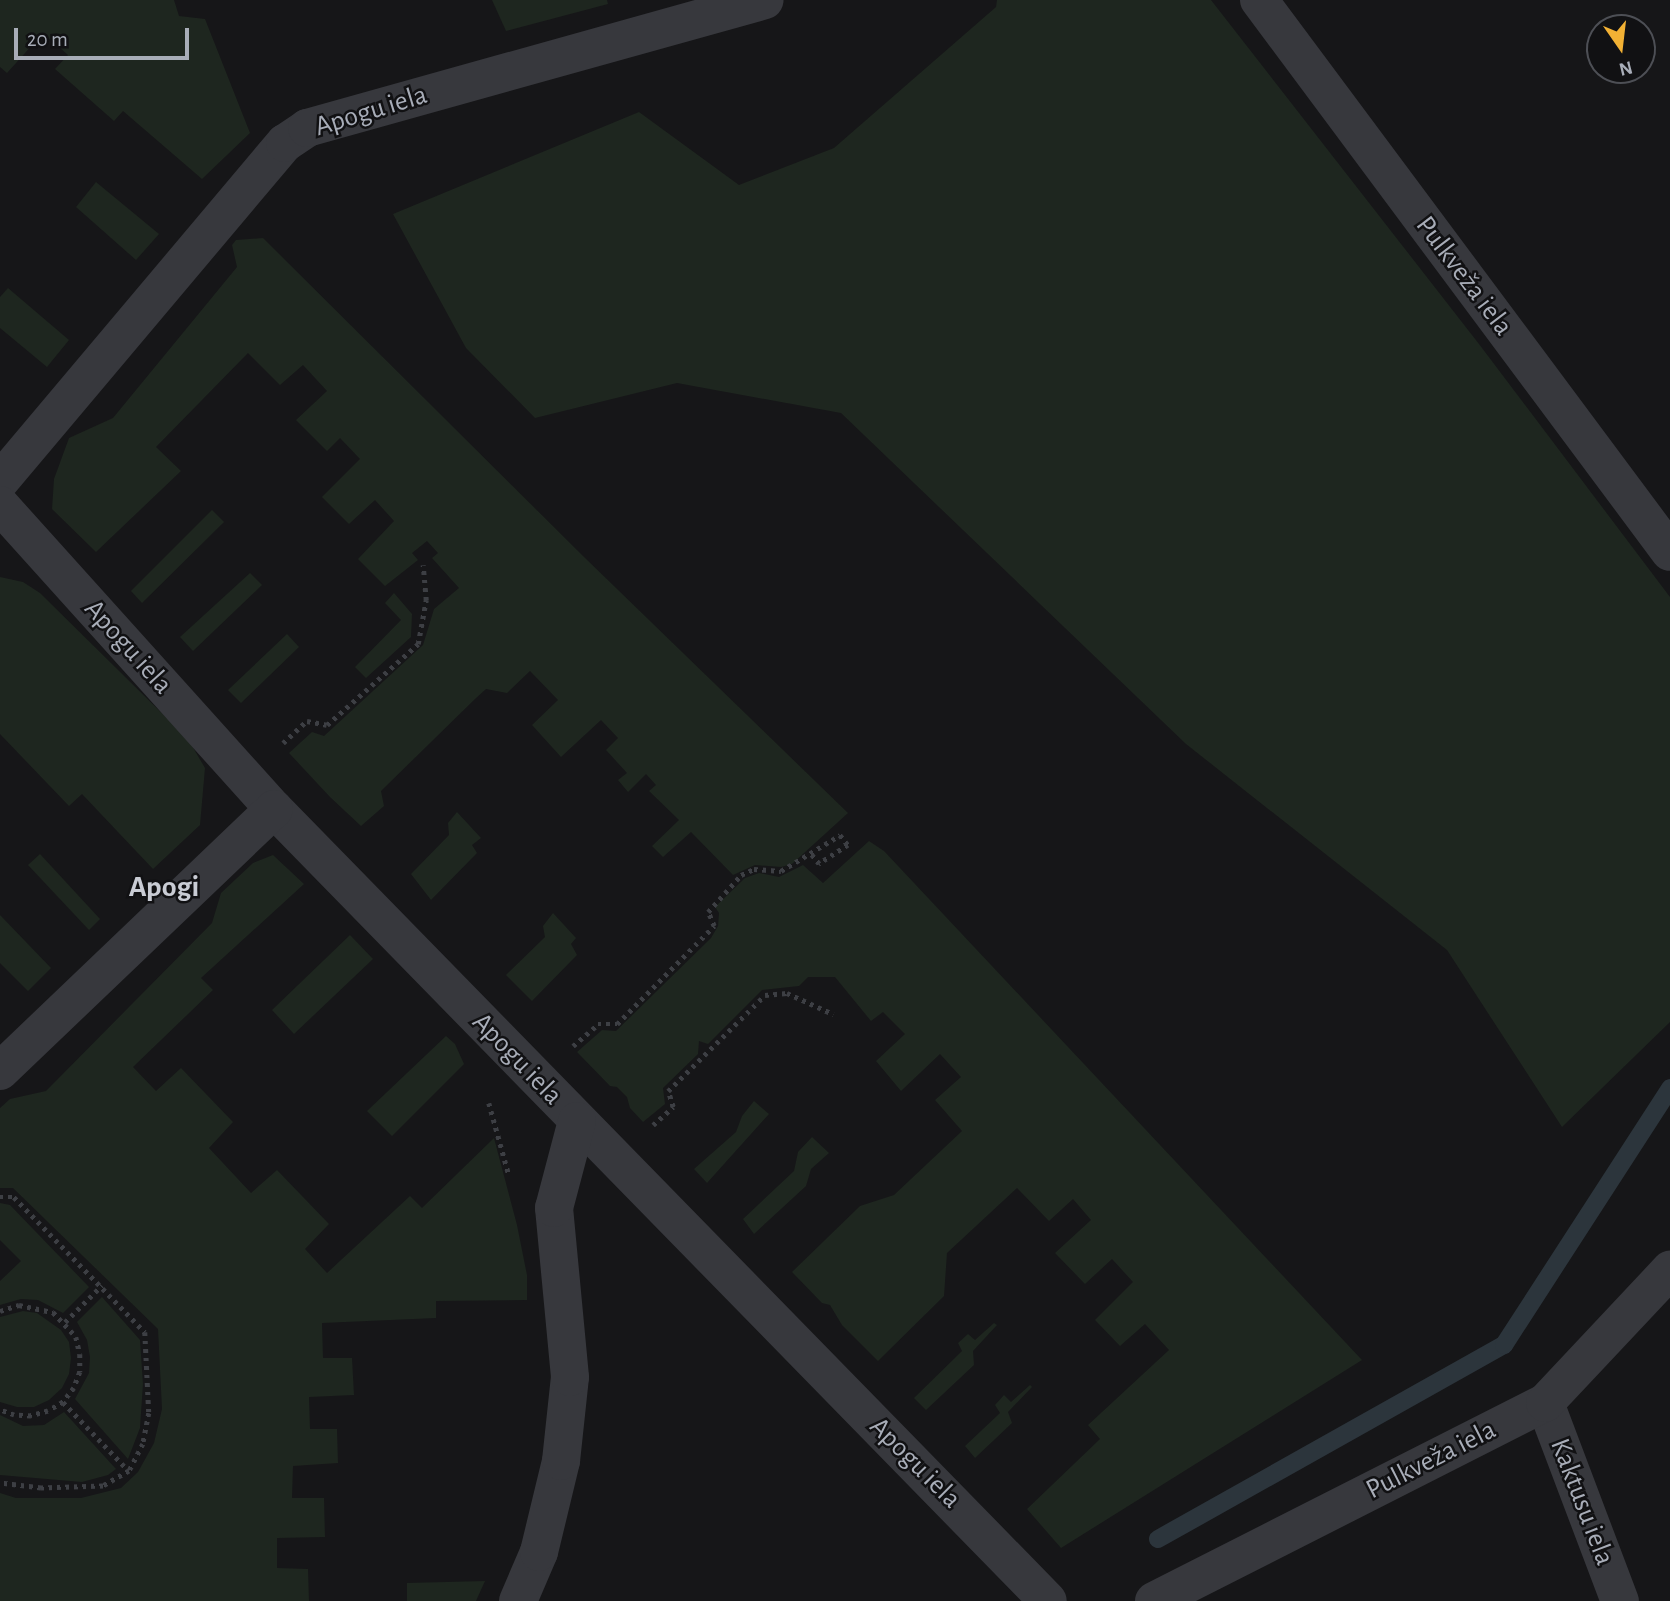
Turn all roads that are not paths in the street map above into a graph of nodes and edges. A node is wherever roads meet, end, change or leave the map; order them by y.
1 (764, 0) edge
2 (1259, 0) edge
3 (0, 481) edge
4 (0, 505) edge
5 (1670, 552) edge
6 (274, 809) junction
7 (0, 1071) edge
8 (577, 1121) junction
9 (1670, 1270) edge
10 (1545, 1403) junction
11 (518, 1601) edge
12 (1048, 1601) edge
13 (1154, 1601) edge
14 (1620, 1601) edge

1 - 3 street, Apogu iela
2 - 5 street, Pulkveža iela
4 - 6 street, Apogu iela
6 - 7 street
6 - 8 street, Apogu iela
8 - 11 street
8 - 12 street, Apogu iela
9 - 10 street, Pulkveža iela
10 - 13 street, Pulkveža iela
10 - 14 street, Kaktusu iela

